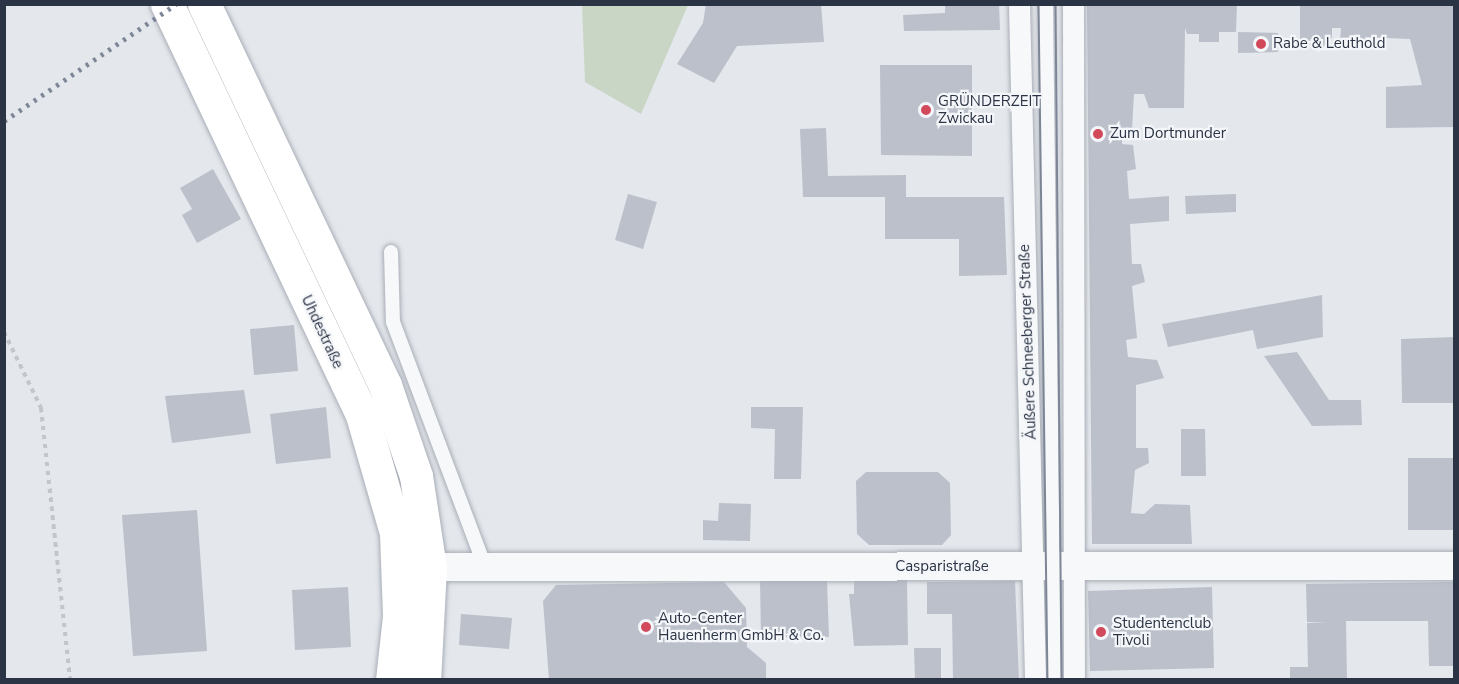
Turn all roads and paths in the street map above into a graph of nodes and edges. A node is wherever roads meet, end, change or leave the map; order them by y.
1 (166, 4) edge
2 (204, 4) edge
3 (1019, 4) edge
4 (1046, 4) edge
5 (1073, 4) edge
6 (391, 252) dead end
7 (4, 332) edge
8 (1455, 566) edge
9 (430, 567) junction
10 (485, 567) junction
11 (1054, 567) junction
12 (70, 680) edge
13 (392, 680) edge
14 (424, 680) edge
15 (1035, 680) edge
16 (1054, 680) edge
17 (1074, 680) edge

1 - 13 main road, Uhdestraße
2 - 9 main road
3 - 11 street, Äußere Schneeberger Straße
4 - 11 lane, Äußere Schneeberger Straße
5 - 11 street, Äußere Schneeberger Straße
6 - 10 lane
7 - 12 path
8 - 11 street, Casparistraße
9 - 10 street, Casparistraße
9 - 14 main road
10 - 11 street, Casparistraße
11 - 15 street, Äußere Schneeberger Straße
11 - 16 lane, Äußere Schneeberger Straße
11 - 17 street, Äußere Schneeberger Straße

